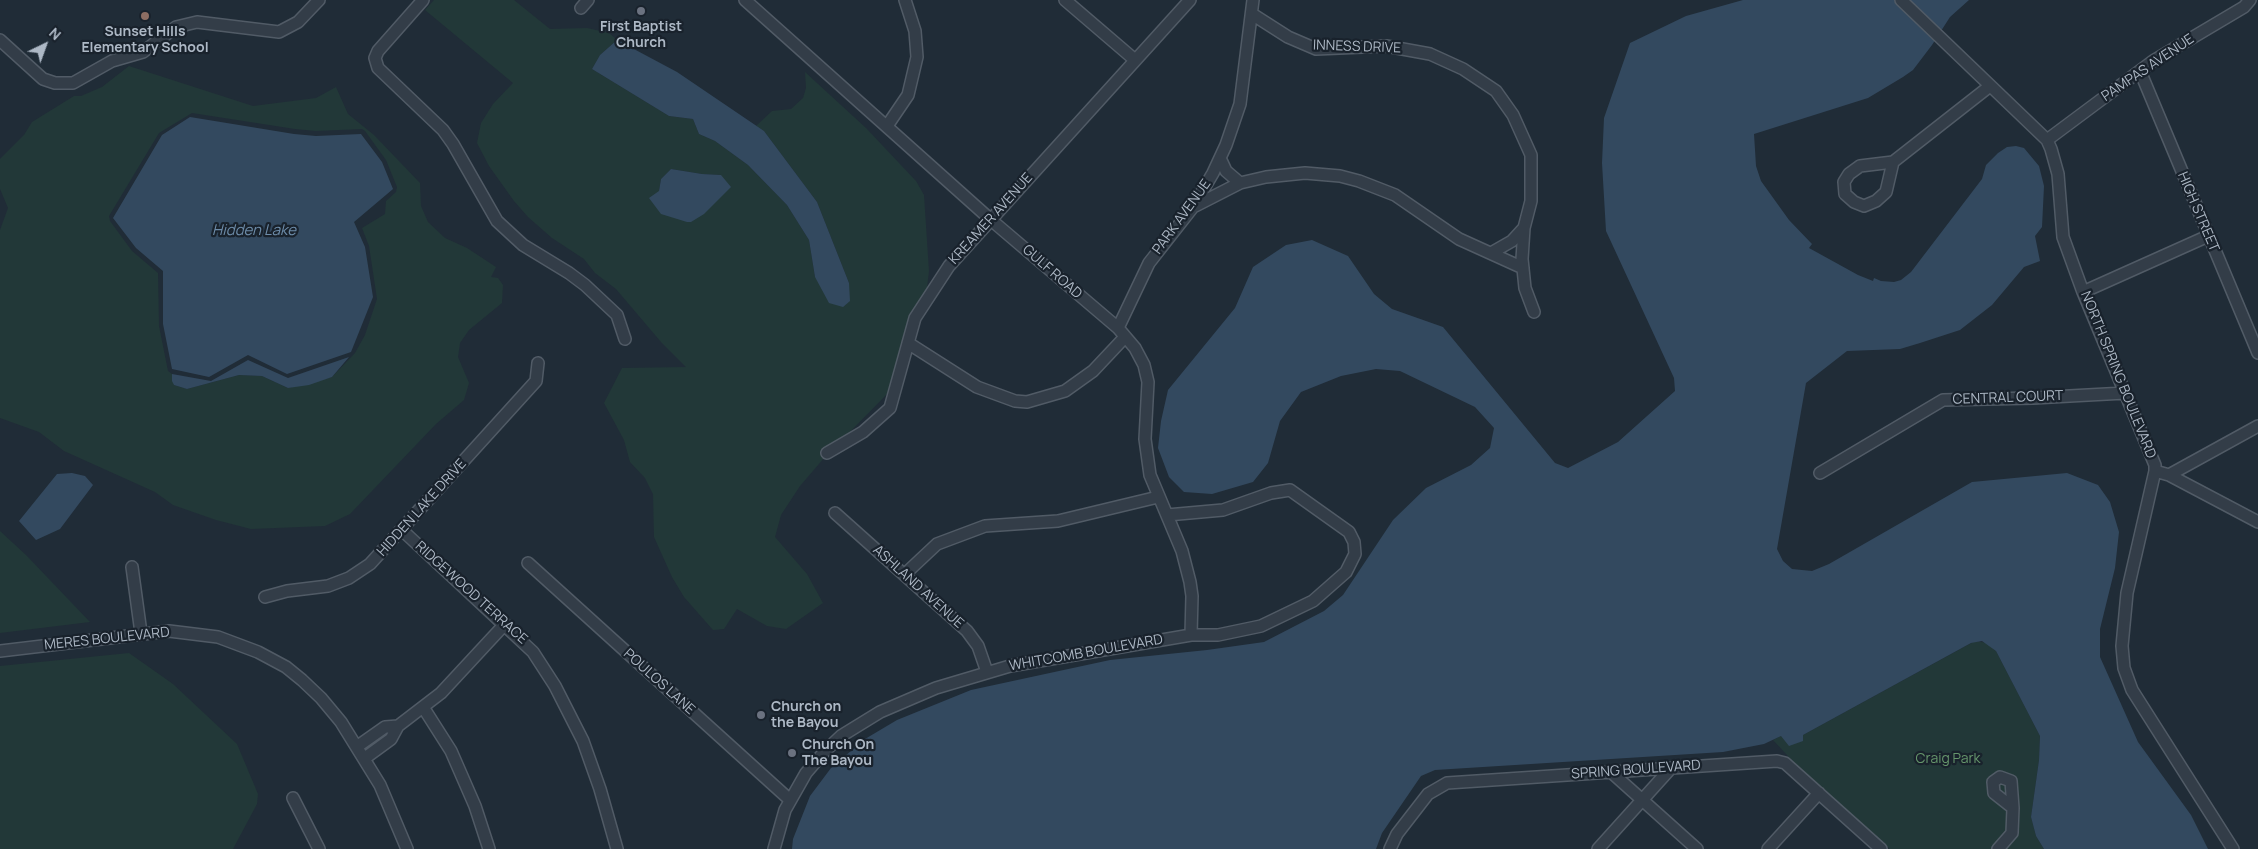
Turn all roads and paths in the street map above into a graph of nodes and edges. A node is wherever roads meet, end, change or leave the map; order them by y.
1 (319, 0) edge
2 (423, 0) edge
3 (745, 0) edge
4 (905, 0) edge
5 (1065, 0) edge
6 (1190, 0) edge
7 (1253, 0) edge
8 (1902, 0) edge
9 (2250, 0) edge
10 (1252, 14) junction
11 (0, 40) edge
12 (1135, 60) junction
13 (2140, 71) junction
14 (1990, 86) junction
15 (887, 126) junction
16 (2047, 140) junction
17 (1220, 158) junction
18 (1893, 162) junction
19 (1240, 183) junction
20 (1193, 207) junction
21 (990, 219) junction
22 (1524, 228) junction
23 (2208, 236) junction
24 (1491, 253) junction
25 (1523, 268) junction
26 (2083, 292) junction
27 (1534, 312) dead end
28 (1122, 333) junction
29 (625, 339) dead end
30 (908, 342) junction
31 (2257, 347) edge
32 (538, 363) dead end
33 (2125, 393) junction
34 (2258, 426) edge
35 (827, 453) dead end
36 (2155, 471) junction
37 (1820, 473) dead end
38 (2169, 475) junction
39 (1158, 498) junction
40 (835, 513) dead end
41 (1167, 515) junction
42 (2258, 522) edge
43 (403, 531) junction
44 (528, 564) dead end
45 (132, 567) dead end
46 (905, 574) junction
47 (265, 597) dead end
48 (505, 624) junction
49 (141, 634) junction
50 (1191, 635) junction
51 (0, 651) edge
52 (987, 672) junction
53 (423, 707) junction
54 (398, 726) junction
55 (358, 746) junction
56 (365, 758) junction
57 (1671, 768) junction
58 (1611, 772) junction
59 (1819, 793) junction
60 (293, 798) dead end
61 (790, 800) junction
62 (1642, 800) junction
63 (2013, 808) dead end
64 (319, 849) edge
65 (407, 849) edge
66 (489, 849) edge
67 (617, 849) edge
68 (774, 849) edge
69 (1390, 849) edge
70 (1598, 849) edge
71 (1697, 849) edge
72 (1768, 849) edge
73 (1881, 849) edge
74 (1998, 849) edge
75 (2233, 849) edge

1 - 11 street
2 - 29 street
3 - 15 street, GULF ROAD
4 - 15 street
5 - 12 street
6 - 12 street, KREAMER AVENUE
7 - 10 street, PARK AVENUE
8 - 14 street, NORTH SPRING BOULEVARD
9 - 13 street, PAMPAS AVENUE
10 - 17 street, PARK AVENUE
10 - 22 street, INNESS DRIVE
12 - 21 street, KREAMER AVENUE
13 - 16 street, PAMPAS AVENUE
13 - 23 street, HIGH STREET
14 - 16 street, NORTH SPRING BOULEVARD
14 - 18 street
15 - 21 street, GULF ROAD
16 - 26 street, NORTH SPRING BOULEVARD
17 - 19 street
17 - 20 street, PARK AVENUE
18 - 18 street
19 - 20 street
19 - 24 street
20 - 28 street, PARK AVENUE
21 - 28 street, GULF ROAD
21 - 30 street, KREAMER AVENUE
22 - 24 street
22 - 25 street, INNESS DRIVE
23 - 26 street
23 - 31 street, HIGH STREET
24 - 25 street
25 - 27 street, INNESS DRIVE
26 - 33 street, NORTH SPRING BOULEVARD
28 - 30 street, PARK AVENUE
28 - 39 street, GULF ROAD
30 - 35 street, KREAMER AVENUE
32 - 43 street, HIDDEN LAKE DRIVE
33 - 36 street, NORTH SPRING BOULEVARD
33 - 37 street, CENTRAL COURT
34 - 38 street
36 - 38 street
36 - 75 street, NORTH SPRING BOULEVARD
38 - 42 street
39 - 41 street, GULF ROAD
39 - 46 street
40 - 46 street, ASHLAND AVENUE
41 - 50 street, GULF ROAD
41 - 50 street, WHITCOMB BOULEVARD
43 - 47 street, HIDDEN LAKE DRIVE
43 - 48 street, RIDGEWOOD TERRACE
44 - 61 street, POULOS LANE
45 - 49 street
46 - 52 street, ASHLAND AVENUE
48 - 53 street
48 - 67 street, RIDGEWOOD TERRACE
49 - 51 street, MERES BOULEVARD
49 - 55 street, MERES BOULEVARD
50 - 52 street, WHITCOMB BOULEVARD
52 - 61 street, WHITCOMB BOULEVARD
53 - 54 street
53 - 66 street
54 - 55 street
54 - 56 street
55 - 56 street, MERES BOULEVARD
56 - 65 street, MERES BOULEVARD
57 - 58 street, SPRING BOULEVARD
57 - 59 street, SPRING BOULEVARD
57 - 62 street
58 - 62 street
58 - 69 street, SPRING BOULEVARD
59 - 72 street
59 - 73 street, SPRING BOULEVARD
60 - 64 street
61 - 68 street, WHITCOMB BOULEVARD
62 - 70 street
62 - 71 street
63 - 74 street

